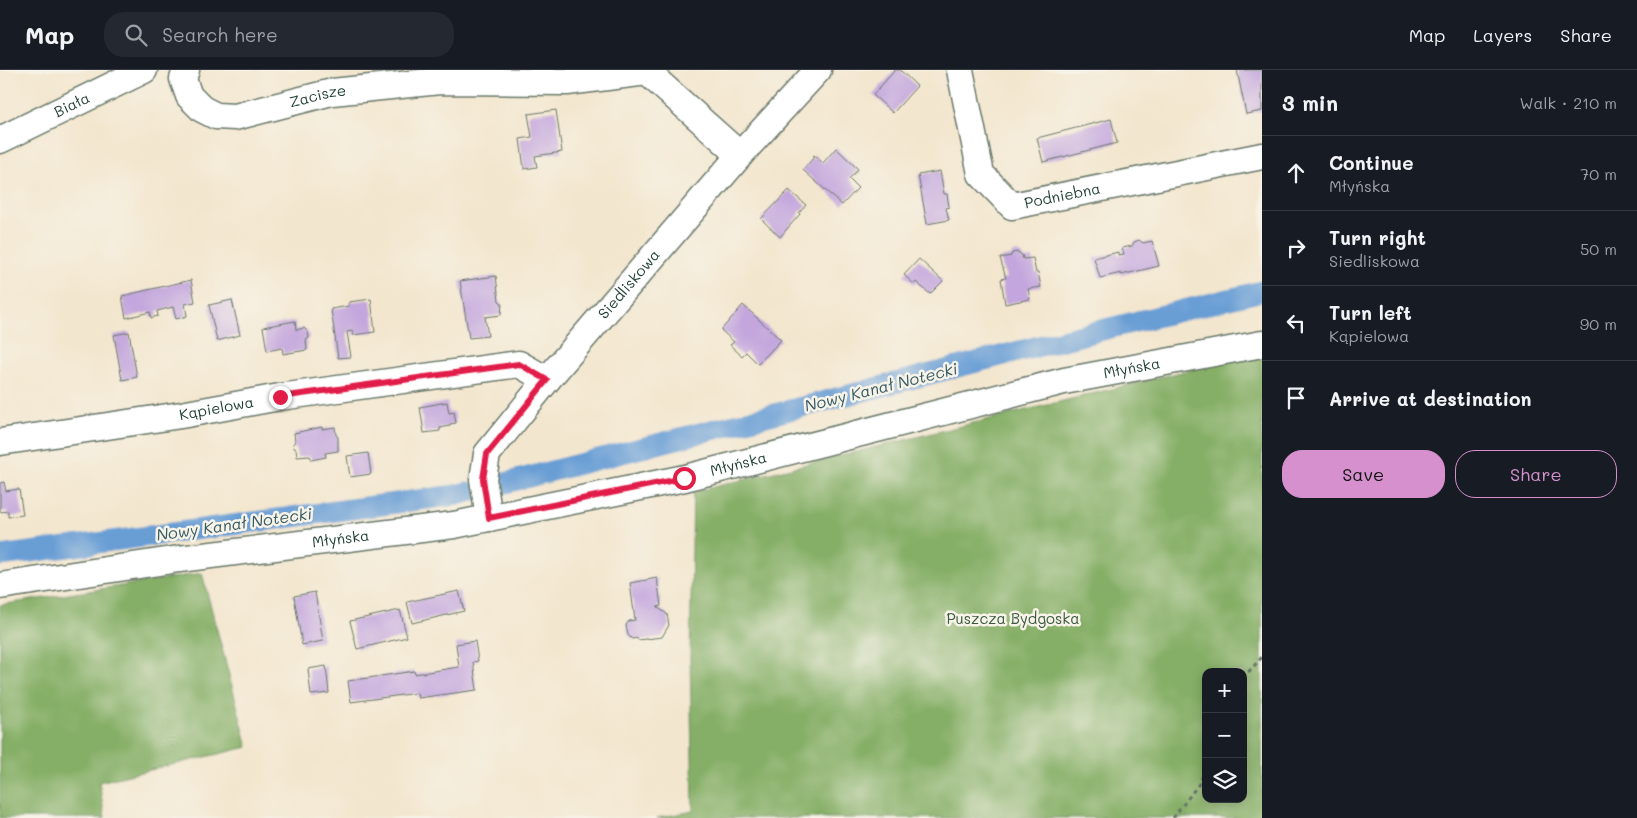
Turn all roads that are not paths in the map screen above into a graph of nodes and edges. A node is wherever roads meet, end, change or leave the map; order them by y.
1 (144, 70) edge
2 (186, 70) edge
3 (818, 70) edge
4 (960, 70) edge
5 (647, 71) edge
6 (0, 140) edge
7 (740, 154) junction
8 (1262, 156) edge
9 (1262, 344) edge
10 (547, 380) junction
11 (0, 442) edge
12 (489, 518) junction
13 (0, 586) edge

1 - 6 street, Biała
2 - 5 street, Zacisze
3 - 7 street, Siedliskowa
4 - 8 street, Podniebna
5 - 7 street, Zacisze
7 - 10 street, Siedliskowa
9 - 12 street, Młyńska
10 - 11 street, Kąpielowa
10 - 12 street, Siedliskowa
12 - 13 street, Młyńska

